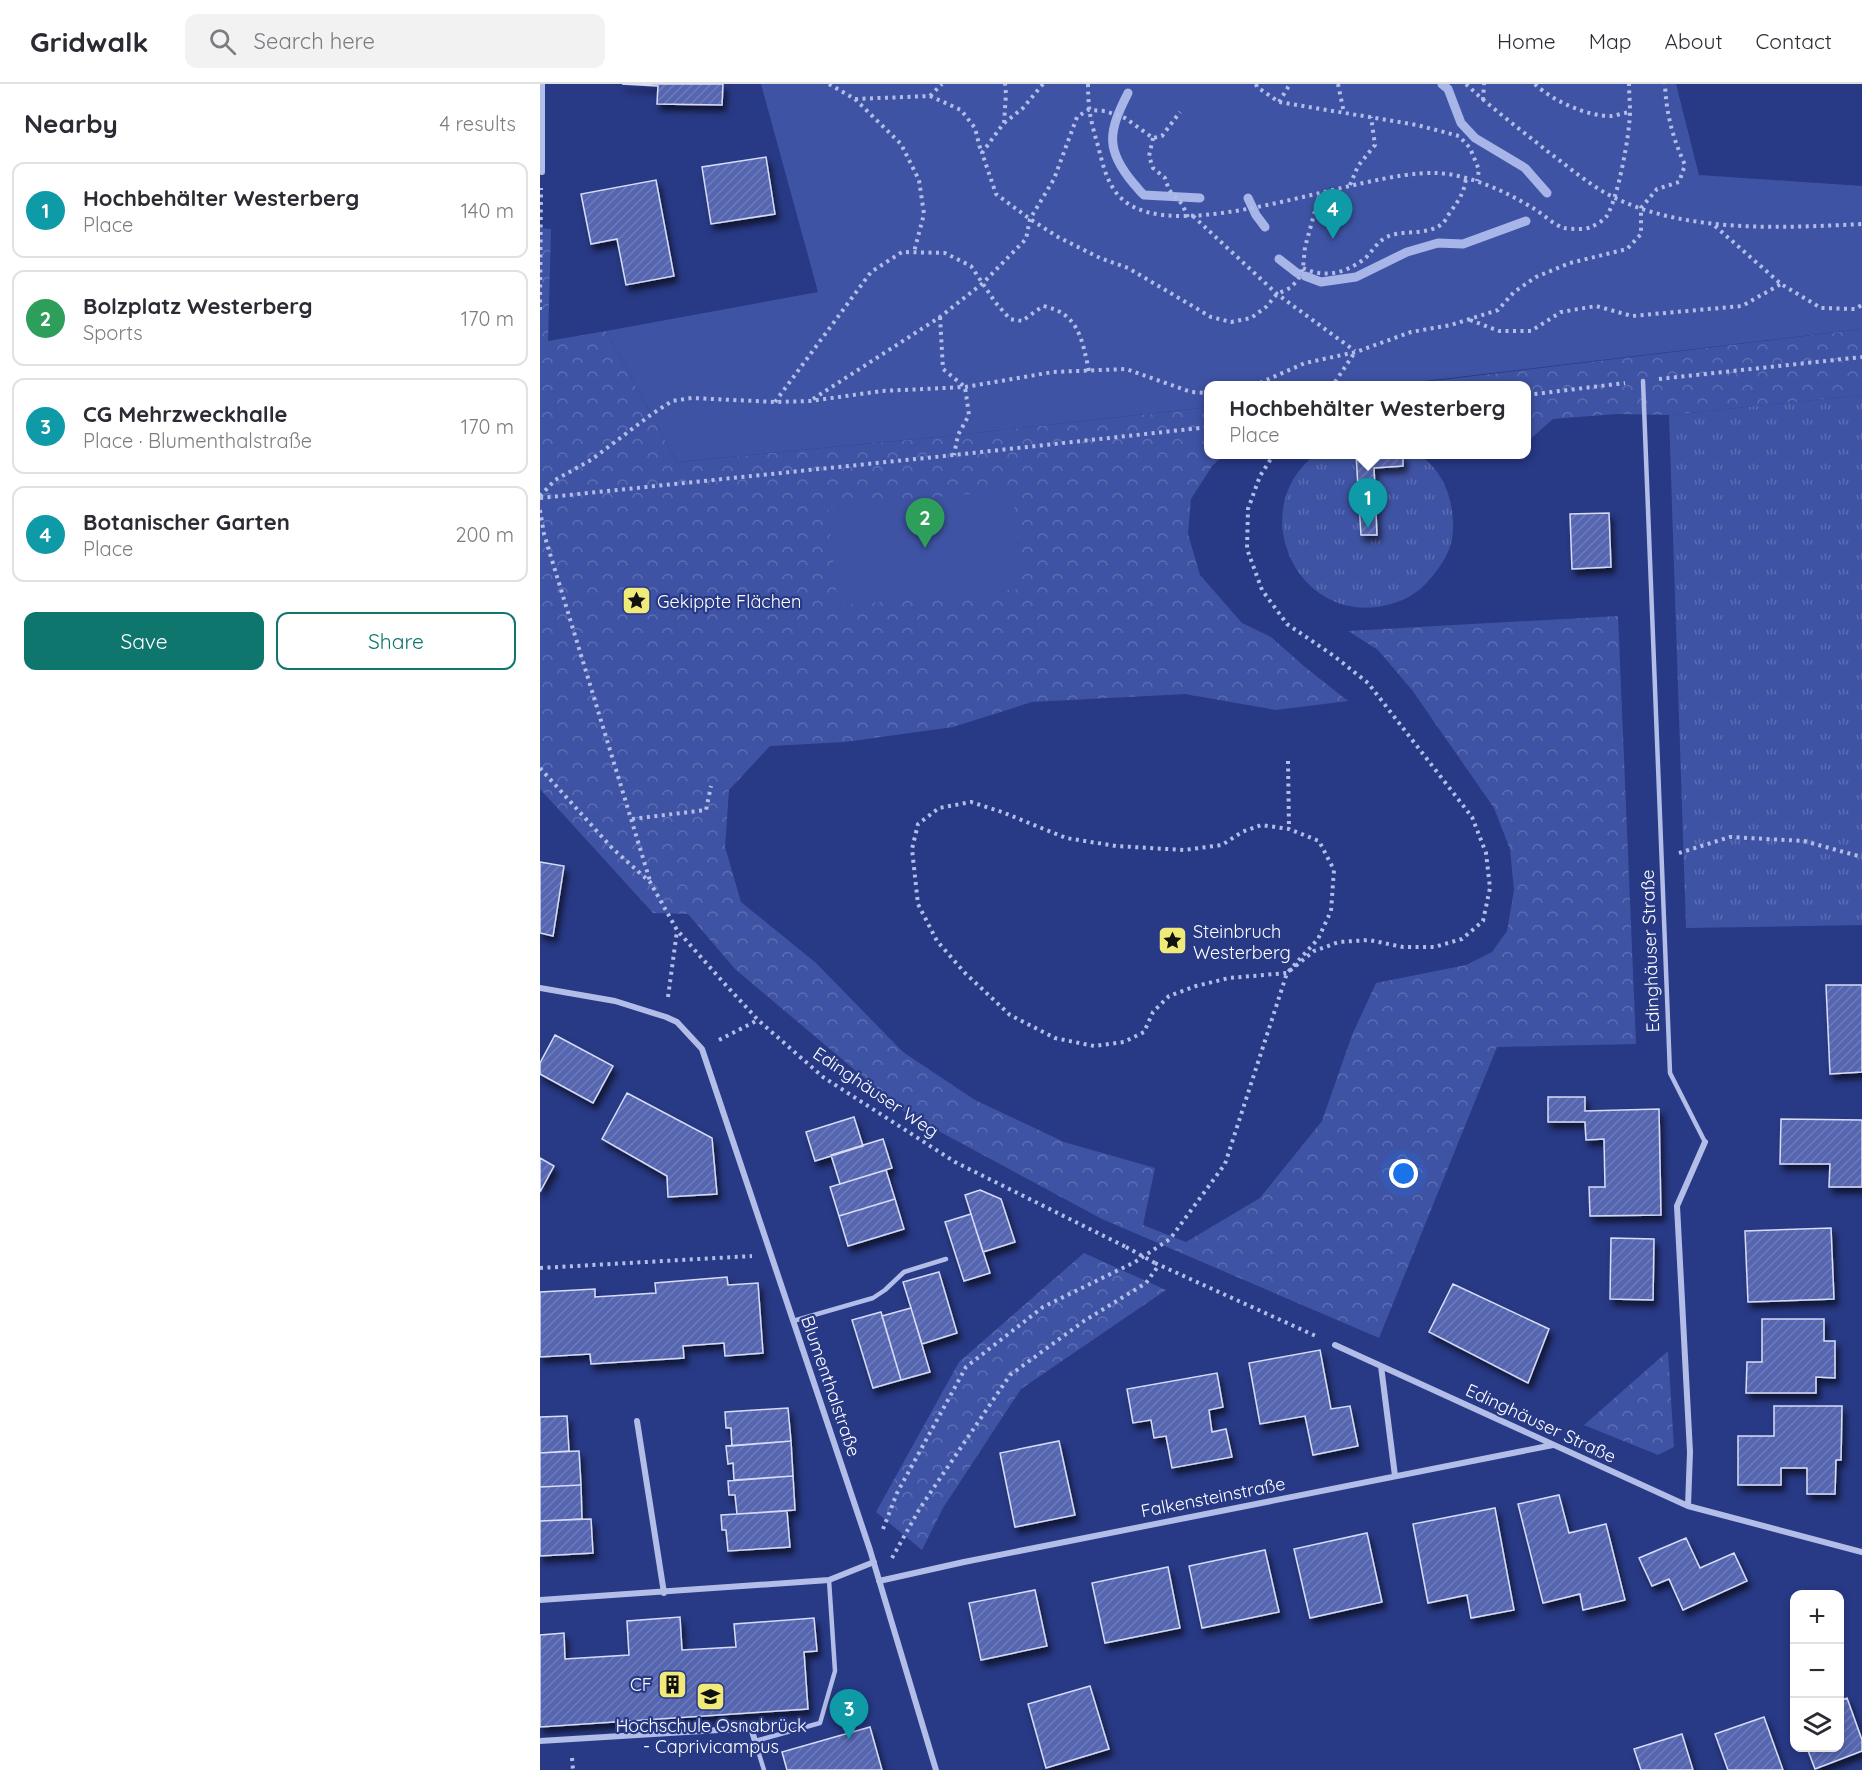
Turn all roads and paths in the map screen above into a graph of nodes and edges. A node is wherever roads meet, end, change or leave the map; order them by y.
1 (542, 84) edge
2 (829, 84) edge
3 (942, 84) edge
4 (1005, 84) edge
5 (1043, 84) edge
6 (1088, 84) edge
7 (1256, 84) edge
8 (1290, 84) edge
9 (1338, 84) edge
10 (1466, 84) edge
11 (1484, 84) edge
12 (1535, 84) edge
13 (1629, 84) edge
14 (1665, 84) edge
15 (930, 96) junction
16 (855, 99) junction
17 (1483, 100) junction
18 (1279, 102) junction
19 (1088, 110) junction
20 (1180, 112) dead end
21 (1630, 112) junction
22 (1344, 113) junction
23 (1371, 116) junction
24 (1004, 124) junction
25 (1153, 138) junction
26 (982, 153) junction
27 (542, 172) joint
28 (1466, 178) junction
29 (1477, 181) junction
30 (1350, 186) junction
31 (1320, 193) junction
32 (1614, 198) junction
33 (1641, 208) junction
34 (1191, 217) junction
35 (1030, 219) junction
36 (1862, 224) edge
37 (1714, 225) junction
38 (914, 252) junction
39 (1303, 268) junction
40 (984, 283) junction
41 (1781, 284) junction
42 (1277, 294) junction
43 (1862, 305) edge
44 (540, 310) edge
45 (940, 317) junction
46 (1469, 320) junction
47 (1356, 352) junction
48 (1862, 357) edge
49 (1089, 371) junction
50 (1264, 381) edge
51 (1336, 381) edge
52 (1643, 381) junction
53 (965, 387) junction
54 (1204, 393) edge
55 (1531, 395) edge
56 (810, 401) junction
57 (775, 402) junction
58 (1204, 428) edge
59 (954, 455) junction
60 (1271, 459) edge
61 (540, 497) edge
62 (540, 510) edge
63 (1288, 761) dead end
64 (540, 768) edge
65 (711, 786) dead end
66 (632, 819) junction
67 (1289, 829) junction
68 (1862, 857) edge
69 (1661, 859) junction
70 (650, 882) junction
71 (677, 930) junction
72 (1287, 973) junction
73 (540, 988) edge
74 (666, 1017) junction
75 (758, 1020) junction
76 (702, 1049) junction
77 (1705, 1142) joint
78 (771, 1254) junction
79 (946, 1259) dead end
80 (1157, 1264) junction
81 (540, 1268) edge
82 (793, 1321) junction
83 (1335, 1345) joint
84 (1382, 1366) junction
85 (637, 1421) dead end
86 (1553, 1445) junction
87 (1395, 1476) junction
88 (1688, 1506) junction
89 (870, 1550) junction
90 (1862, 1552) edge
91 (874, 1562) junction
92 (829, 1580) junction
93 (879, 1581) junction
94 (664, 1593) junction
95 (540, 1600) edge
96 (540, 1741) edge
97 (755, 1741) junction
98 (764, 1770) edge
99 (936, 1770) edge

1 - 27 street
2 - 16 path
3 - 15 path
4 - 24 path
5 - 24 path
6 - 19 path
7 - 18 path
8 - 18 path
9 - 22 path
10 - 17 path
11 - 17 path
12 - 21 path
13 - 21 path
14 - 33 path
15 - 16 path
15 - 26 path
16 - 38 path
17 - 32 path
18 - 22 path
19 - 25 path
19 - 34 path
19 - 35 path
20 - 25 path
21 - 32 path
22 - 23 path
23 - 29 path
23 - 30 path
24 - 26 path
25 - 34 path
26 - 35 path
27 - 44 path
28 - 29 path
28 - 30 path
28 - 39 path
29 - 32 path
30 - 31 path
31 - 34 path
31 - 39 path
32 - 33 path
33 - 37 path
33 - 46 path
34 - 42 path
35 - 40 path
35 - 42 path
36 - 37 path
37 - 41 path
38 - 40 path
38 - 57 path
39 - 42 path
40 - 45 path
40 - 49 path
41 - 43 path
41 - 46 path
42 - 47 path
45 - 53 path
45 - 56 path
46 - 47 path
47 - 50 path
47 - 51 path
48 - 52 path
49 - 53 path
49 - 54 path
52 - 55 path
52 - 69 lane, Edinghäuser Straße
53 - 56 path
53 - 59 path
56 - 57 path
57 - 61 path
58 - 59 path
59 - 61 path
60 - 72 path
62 - 66 path
63 - 67 path
64 - 70 path, Edinghäuser Weg
65 - 66 path
66 - 70 path
67 - 72 path
67 - 72 path
68 - 69 path
69 - 77 lane, Edinghäuser Straße
70 - 71 path, Edinghäuser Weg
71 - 74 path
71 - 75 path, Edinghäuser Weg
72 - 89 path
73 - 74 street
74 - 76 street, Blumenthalstraße
75 - 76 path
75 - 80 path, Edinghäuser Weg, bridge
76 - 78 street, Blumenthalstraße
77 - 88 street, Edinghäuser Straße
78 - 81 path
78 - 82 street, Blumenthalstraße
79 - 82 lane
80 - 83 path, Edinghäuser Weg
80 - 93 path
82 - 89 street, Blumenthalstraße
83 - 84 street, Edinghäuser Straße
84 - 86 street, Edinghäuser Straße
84 - 87 street
85 - 94 street
86 - 87 street, Falkensteinstraße
86 - 88 street, Edinghäuser Straße
87 - 93 street, Falkensteinstraße
88 - 90 street, Edinghäuser Straße
89 - 91 street, Blumenthalstraße
91 - 92 street
91 - 93 street, Blumenthalstraße
92 - 94 street
92 - 97 lane
93 - 99 street, Blumenthalstraße
94 - 95 street
96 - 97 street
97 - 98 lane

